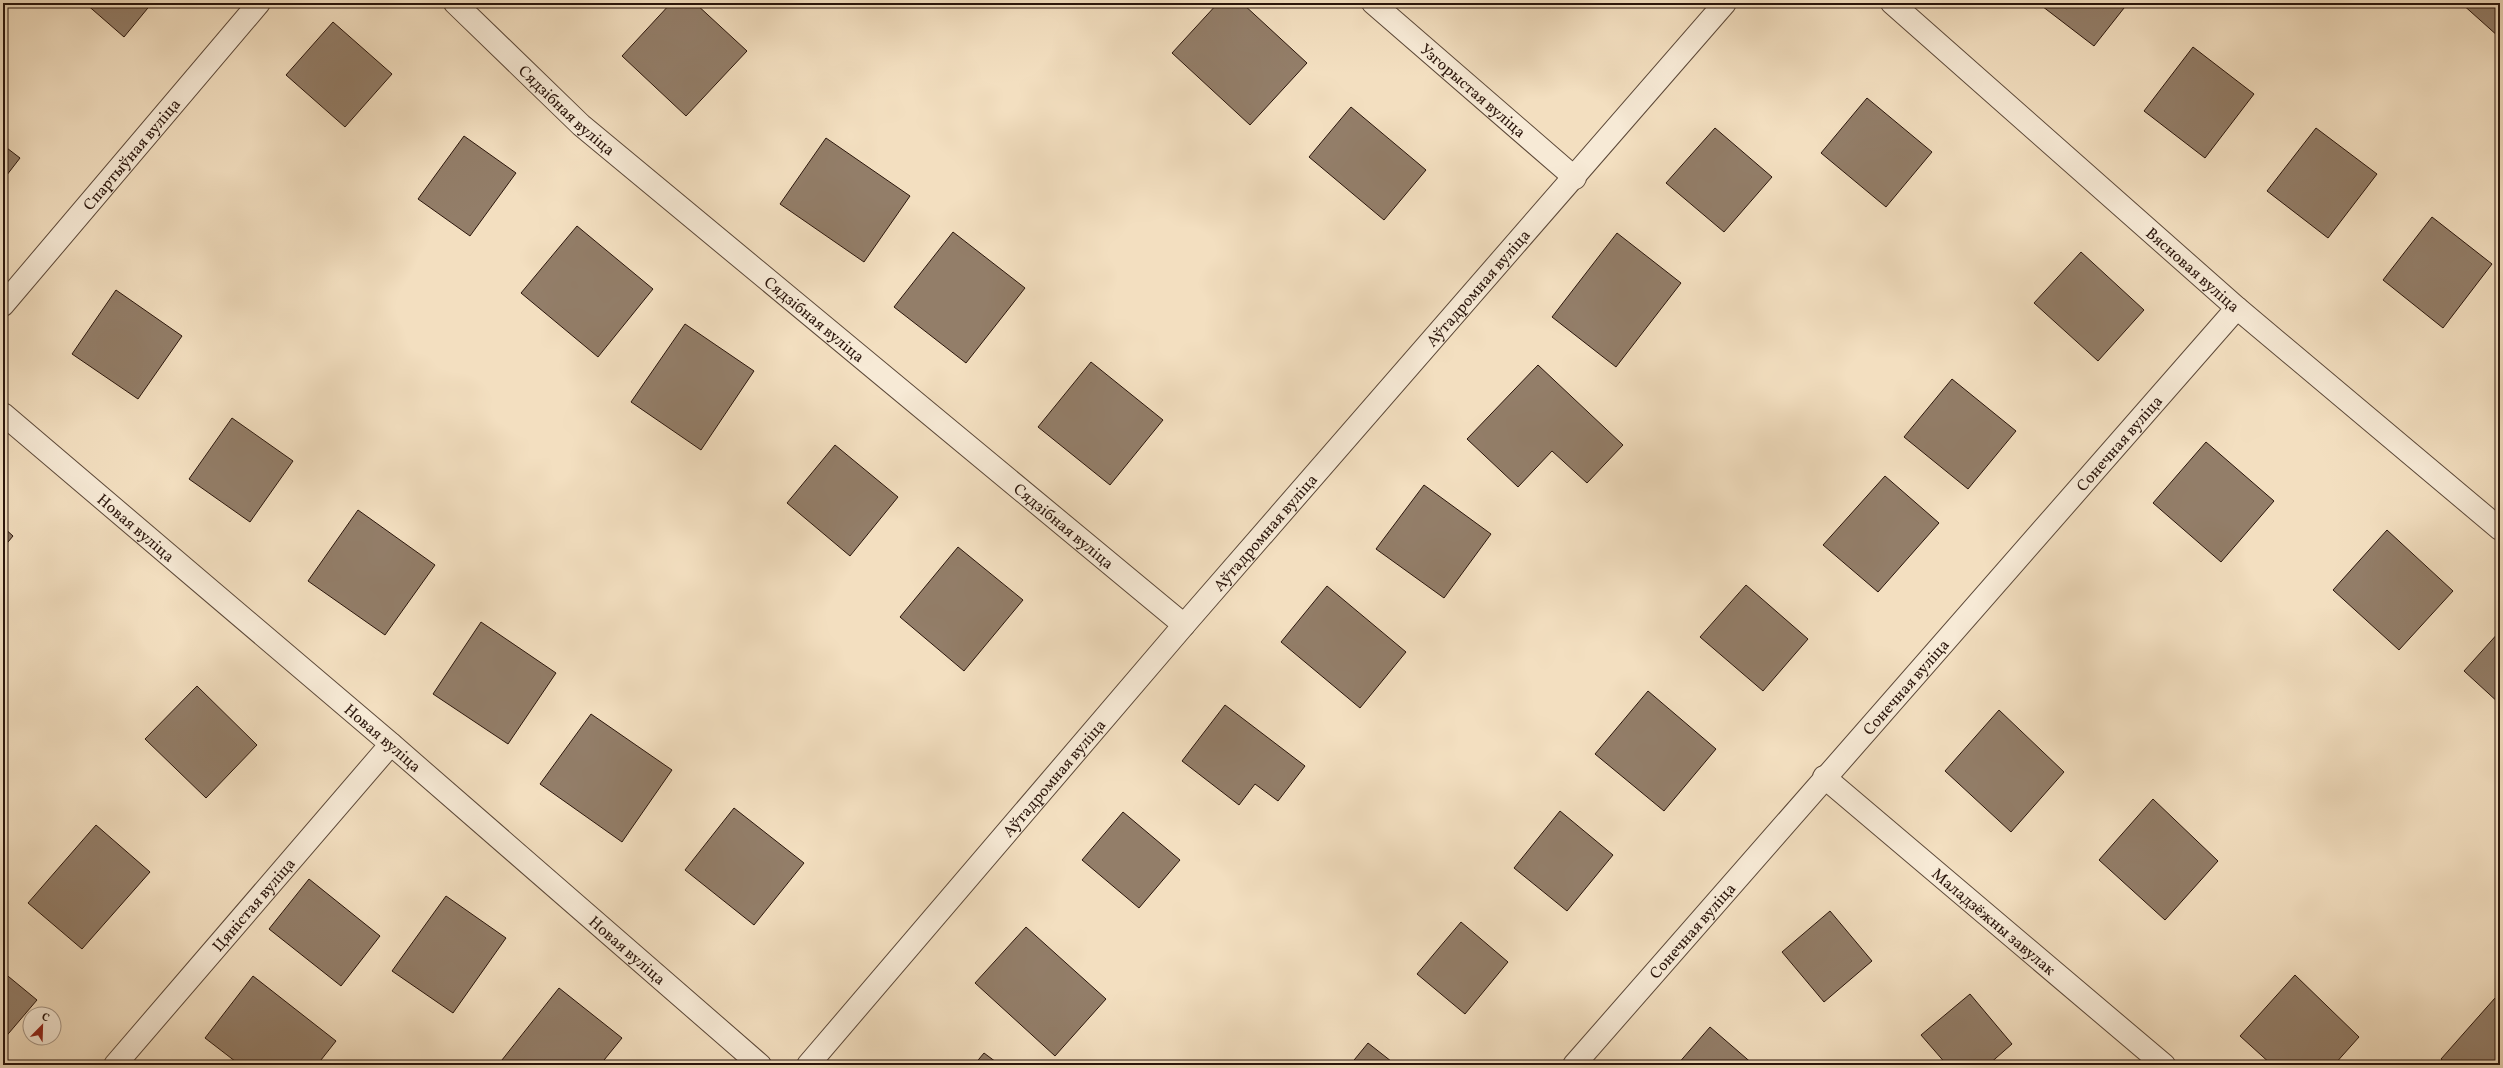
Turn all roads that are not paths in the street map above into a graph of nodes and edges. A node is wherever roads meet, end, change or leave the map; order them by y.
1 (259, 3) edge
2 (456, 3) edge
3 (1372, 3) edge
4 (1725, 3) edge
5 (1892, 3) edge
6 (1575, 178) junction
7 (3, 305) edge
8 (2237, 308) junction
9 (3, 414) edge
10 (2500, 529) edge
11 (1184, 625) junction
12 (391, 744) junction
13 (1824, 777) junction
14 (115, 1065) edge
15 (760, 1065) edge
16 (808, 1065) edge
17 (1574, 1065) edge
18 (2164, 1065) edge

1 - 7 street, Спартыўная вуліца
2 - 11 street, Сядзібная вуліца
3 - 6 street, Узгорыстая вуліца
4 - 6 street, Аўтадромная вуліца
5 - 8 street, Вясновая вуліца
6 - 11 street, Аўтадромная вуліца
8 - 10 street, Вясновая вуліца
8 - 13 street, Сонечная вуліца
9 - 12 street, Новая вуліца
11 - 16 street, Аўтадромная вуліца
12 - 14 street, Цяністая вуліца
12 - 15 street, Новая вуліца
13 - 17 street, Сонечная вуліца
13 - 18 street, Маладзёжны завулак

